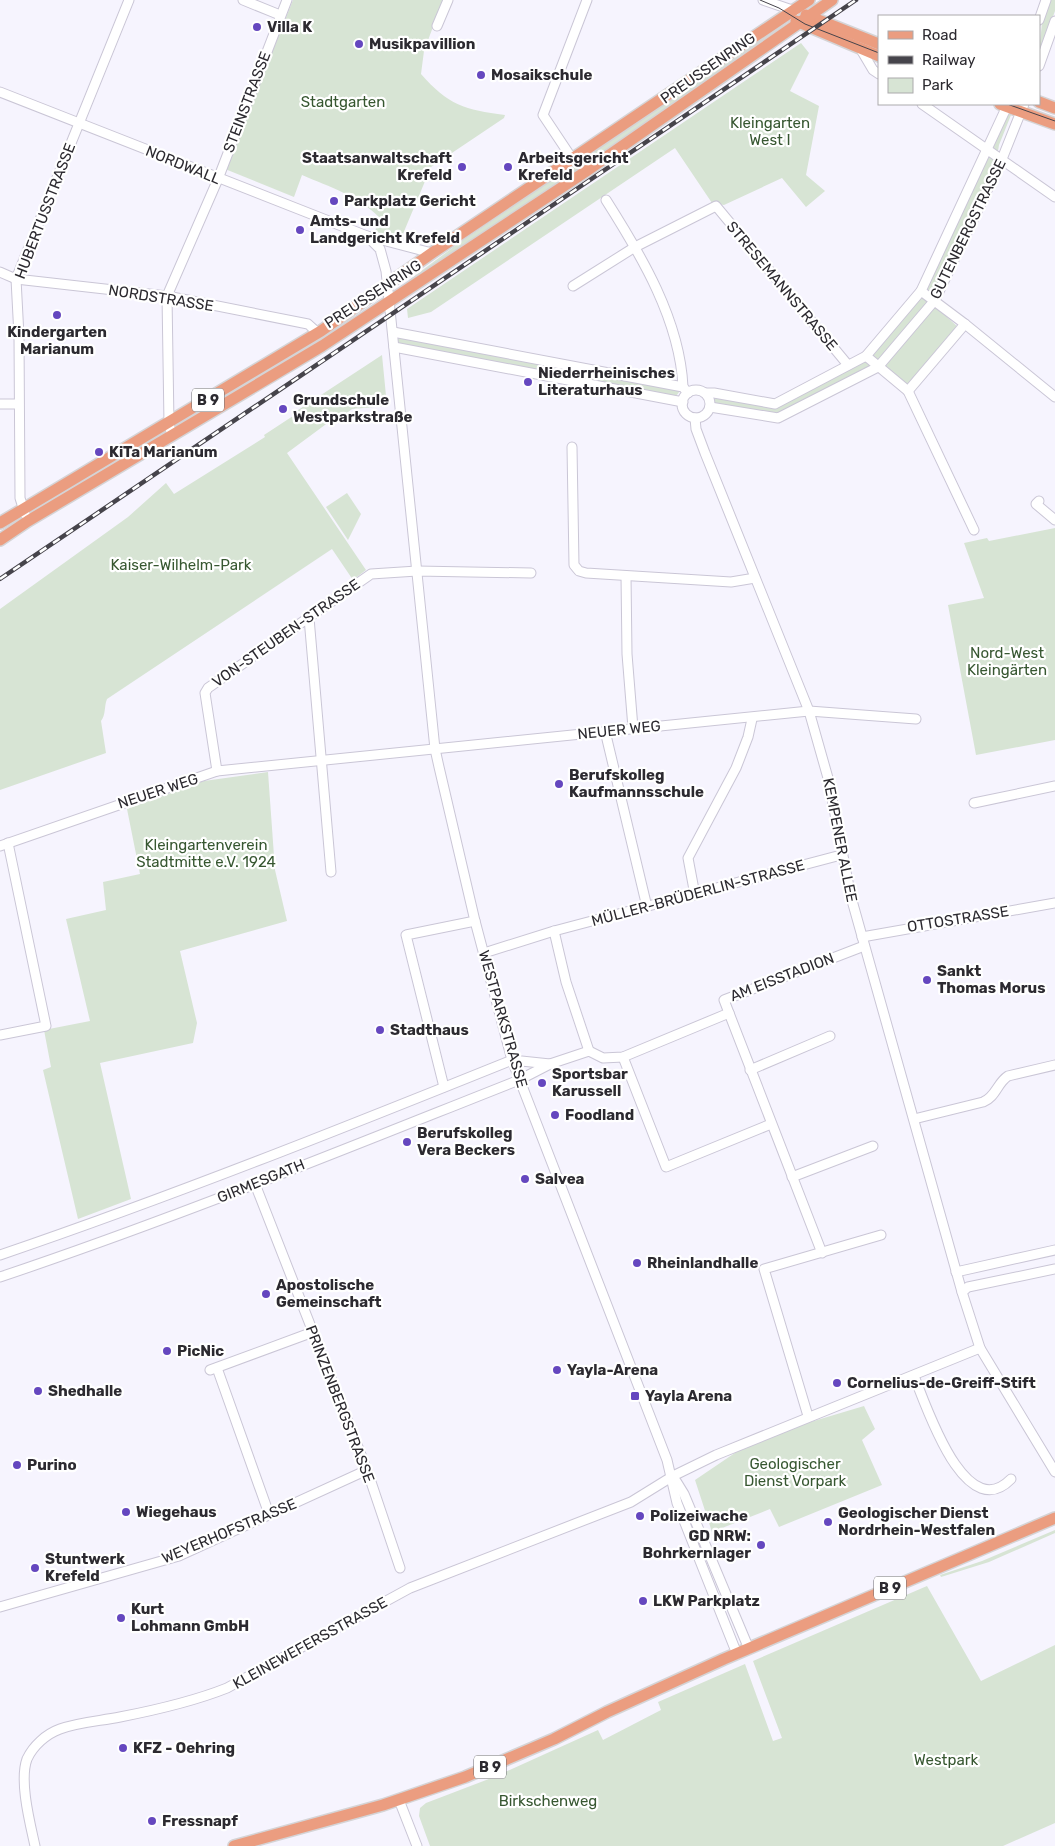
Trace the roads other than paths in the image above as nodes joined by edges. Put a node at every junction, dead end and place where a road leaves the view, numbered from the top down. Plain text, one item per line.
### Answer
1 (129, 0) edge
2 (243, 0) edge
3 (286, 0) edge
4 (448, 0) edge
5 (587, 0) edge
6 (763, 0) edge
7 (809, 0) edge
8 (832, 0) edge
9 (1046, 0) edge
10 (792, 13) junction
11 (280, 15) junction
12 (1040, 17) edge
13 (805, 20) junction
14 (1055, 21) edge
15 (437, 26) dead end
16 (878, 44) edge
17 (860, 48) junction
18 (878, 56) edge
19 (1040, 63) edge
20 (878, 73) edge
21 (0, 92) edge
22 (1040, 102) edge
23 (923, 105) edge
24 (1005, 105) edge
25 (1023, 107) edge
26 (1055, 108) edge
27 (78, 123) junction
28 (1055, 124) edge
29 (988, 149) junction
30 (1002, 159) junction
31 (573, 160) junction
32 (218, 179) junction
33 (1055, 197) edge
34 (606, 200) dead end
35 (366, 236) junction
36 (635, 247) junction
37 (432, 253) junction
38 (0, 272) edge
39 (16, 279) junction
40 (388, 284) junction
41 (573, 286) dead end
42 (921, 291) junction
43 (167, 296) junction
44 (935, 300) junction
45 (390, 301) junction
46 (965, 324) junction
47 (393, 332) junction
48 (318, 333) junction
49 (394, 346) junction
50 (866, 356) junction
51 (848, 365) junction
52 (878, 367) junction
53 (686, 390) junction
54 (908, 391) junction
55 (706, 393) junction
56 (1055, 397) edge
57 (682, 402) junction
58 (0, 404) edge
59 (18, 404) junction
60 (710, 407) junction
61 (695, 418) junction
62 (169, 424) junction
63 (172, 436) junction
64 (572, 447) dead end
65 (1040, 501) dead end
66 (23, 508) junction
67 (1055, 520) edge
68 (28, 521) junction
69 (0, 522) edge
70 (974, 530) dead end
71 (0, 540) edge
72 (418, 571) junction
73 (531, 573) dead end
74 (626, 576) junction
75 (755, 578) junction
76 (309, 618) junction
77 (810, 711) junction
78 (752, 718) junction
79 (916, 719) dead end
80 (633, 728) junction
81 (605, 731) junction
82 (435, 749) junction
83 (321, 760) junction
84 (218, 771) junction
85 (1055, 786) edge
86 (974, 803) dead end
87 (4, 844) edge
88 (841, 854) junction
89 (331, 872) dead end
90 (695, 895) junction
91 (1055, 904) edge
92 (647, 907) junction
93 (475, 921) junction
94 (554, 931) junction
95 (863, 941) junction
96 (484, 953) junction
97 (729, 1013) junction
98 (0, 1036) edge
99 (830, 1036) dead end
100 (589, 1051) junction
101 (623, 1057) junction
102 (512, 1060) junction
103 (550, 1064) junction
104 (1055, 1065) edge
105 (750, 1070) junction
106 (519, 1080) junction
107 (444, 1087) junction
108 (914, 1119) junction
109 (771, 1124) junction
110 (873, 1146) dead end
111 (792, 1177) junction
112 (255, 1184) junction
113 (881, 1235) dead end
114 (1055, 1250) edge
115 (822, 1253) junction
116 (0, 1255) edge
117 (1055, 1269) edge
118 (956, 1272) junction
119 (0, 1277) edge
120 (962, 1292) junction
121 (313, 1332) junction
122 (980, 1348) junction
123 (914, 1376) junction
124 (808, 1416) junction
125 (367, 1470) junction
126 (1055, 1472) edge
127 (673, 1476) junction
128 (1011, 1479) dead end
129 (269, 1514) junction
130 (1055, 1518) edge
131 (400, 1568) dead end
132 (0, 1607) edge
133 (749, 1649) junction
134 (737, 1654) junction
135 (399, 1800) junction
136 (35, 1846) edge
137 (234, 1846) edge
138 (417, 1846) edge

1 - 27 street, HUBERTUSSTRASSE
2 - 11 street
3 - 11 street, STEINSTRASSE
4 - 15 street
5 - 31 street
6 - 10 street
7 - 10 main road, B 9
8 - 13 main road, B 9
9 - 12 street
10 - 13 main road
10 - 31 main road, PREUSSENRING / B 9
11 - 32 street, STEINSTRASSE
13 - 16 main road
13 - 17 main road
13 - 45 main road, PREUSSENRING / B 9
14 - 19 street
17 - 18 main road
17 - 20 street
21 - 27 street, NORDWALL
22 - 26 main road
23 - 29 street
24 - 25 main road
24 - 29 street, GUTENBERGSTRASSE
25 - 28 main road
25 - 30 street, GUTENBERGSTRASSE
27 - 32 street, NORDWALL
27 - 39 street, HUBERTUSSTRASSE
29 - 30 street
29 - 42 street, GUTENBERGSTRASSE
30 - 33 street
30 - 44 street, GUTENBERGSTRASSE
31 - 37 main road, PREUSSENRING / B 9
32 - 35 street, NORDWALL
32 - 43 street, STEINSTRASSE
34 - 36 street
35 - 37 street, NORDWALL
35 - 40 street, NORDWALL
36 - 41 street
36 - 51 street, STRESEMANNSTRASSE
36 - 53 street
37 - 40 main road, PREUSSENRING / B 9
38 - 39 street, NORDSTRASSE
39 - 43 street, NORDSTRASSE
39 - 59 street, HUBERTUSSTRASSE
40 - 45 street, NORDWALL
40 - 48 main road, PREUSSENRING / B 9
42 - 44 street
42 - 50 street, GUTENBERGSTRASSE
43 - 48 street, NORDSTRASSE
43 - 62 street, STEINSTRASSE
44 - 46 street
44 - 52 street, GUTENBERGSTRASSE
45 - 47 street, WESTPARKSTRASSE
45 - 63 main road, PREUSSENRING / B 9
46 - 54 street
46 - 56 street
47 - 49 street, WESTPARKSTRASSE
47 - 53 street
48 - 62 main road, PREUSSENRING / B 9
49 - 57 street
49 - 72 street, WESTPARKSTRASSE
50 - 51 street, GUTENBERGSTRASSE
50 - 52 street
51 - 55 street, GUTENBERGSTRASSE
52 - 54 street
52 - 60 street, GUTENBERGSTRASSE
53 - 55 street
53 - 57 street
54 - 70 street
55 - 60 street
57 - 61 street
58 - 59 street
59 - 66 street, HUBERTUSSTRASSE
60 - 61 street
61 - 75 street, KEMPENER ALLEE
62 - 63 street, STEINSTRASSE
62 - 66 main road, PREUSSENRING / B 9
63 - 68 main road, PREUSSENRING / B 9
64 - 74 street
65 - 67 street
66 - 68 street, HUBERTUSSTRASSE
66 - 69 main road, PREUSSENRING / B 9
68 - 71 main road, PREUSSENRING / B 9
72 - 73 street
72 - 76 street, VON-STEUBEN-STRASSE
72 - 82 street, WESTPARKSTRASSE
74 - 75 street
74 - 80 street
75 - 77 street, KEMPENER ALLEE
76 - 83 street
76 - 84 street, VON-STEUBEN-STRASSE
77 - 78 street, NEUER WEG
77 - 79 street, NEUER WEG
77 - 88 street, KEMPENER ALLEE
78 - 80 street, NEUER WEG
78 - 90 street
80 - 81 street, NEUER WEG
81 - 82 street, NEUER WEG
81 - 92 street
82 - 83 street, NEUER WEG
82 - 93 street, WESTPARKSTRASSE
83 - 84 street, NEUER WEG
83 - 89 street
84 - 87 street, NEUER WEG
85 - 86 street
87 - 98 street
88 - 90 street, MÜLLER-BRÜDERLIN-STRASSE
88 - 95 street, KEMPENER ALLEE
90 - 92 street, MÜLLER-BRÜDERLIN-STRASSE
91 - 95 street, OTTOSTRASSE
92 - 94 street, MÜLLER-BRÜDERLIN-STRASSE
93 - 96 street, WESTPARKSTRASSE
93 - 107 street
94 - 96 street, MÜLLER-BRÜDERLIN-STRASSE
94 - 100 street
95 - 97 street, AM EISSTADION
95 - 108 street, KEMPENER ALLEE
96 - 102 street, WESTPARKSTRASSE
97 - 101 street, AM EISSTADION
97 - 105 street
99 - 105 street
100 - 101 street, AM EISSTADION
100 - 103 street
101 - 109 street
102 - 103 street
102 - 106 street, WESTPARKSTRASSE
102 - 107 street, GIRMESGATH
103 - 106 street
104 - 108 street
105 - 109 street
106 - 112 street, GIRMESGATH
106 - 127 street, WESTPARKSTRASSE
107 - 116 street, GIRMESGATH
108 - 118 street, KEMPENER ALLEE
109 - 111 street
110 - 111 street
111 - 115 street
112 - 119 street, GIRMESGATH
112 - 121 street, PRINZENBERGSTRASSE
113 - 115 street
114 - 118 street
115 - 124 street
117 - 120 street
118 - 120 street, KEMPENER ALLEE
120 - 122 street, KEMPENER ALLEE
121 - 125 street, PRINZENBERGSTRASSE
121 - 129 street
122 - 123 street, KLEINEWEFERSSTRASSE
122 - 126 street, KEMPENER ALLEE
123 - 124 street, KLEINEWEFERSSTRASSE
123 - 128 street
124 - 127 street, KLEINEWEFERSSTRASSE
125 - 129 street, WEYERHOFSTRASSE
125 - 131 street, PRINZENBERGSTRASSE
127 - 133 street, WESTPARKSTRASSE
127 - 134 street, WESTPARKSTRASSE
127 - 136 street, KLEINEWEFERSSTRASSE
129 - 132 street, WEYERHOFSTRASSE
130 - 133 main road, B 9
133 - 134 main road, B 9
134 - 135 main road, B 9
135 - 137 main road, B 9
135 - 138 street

